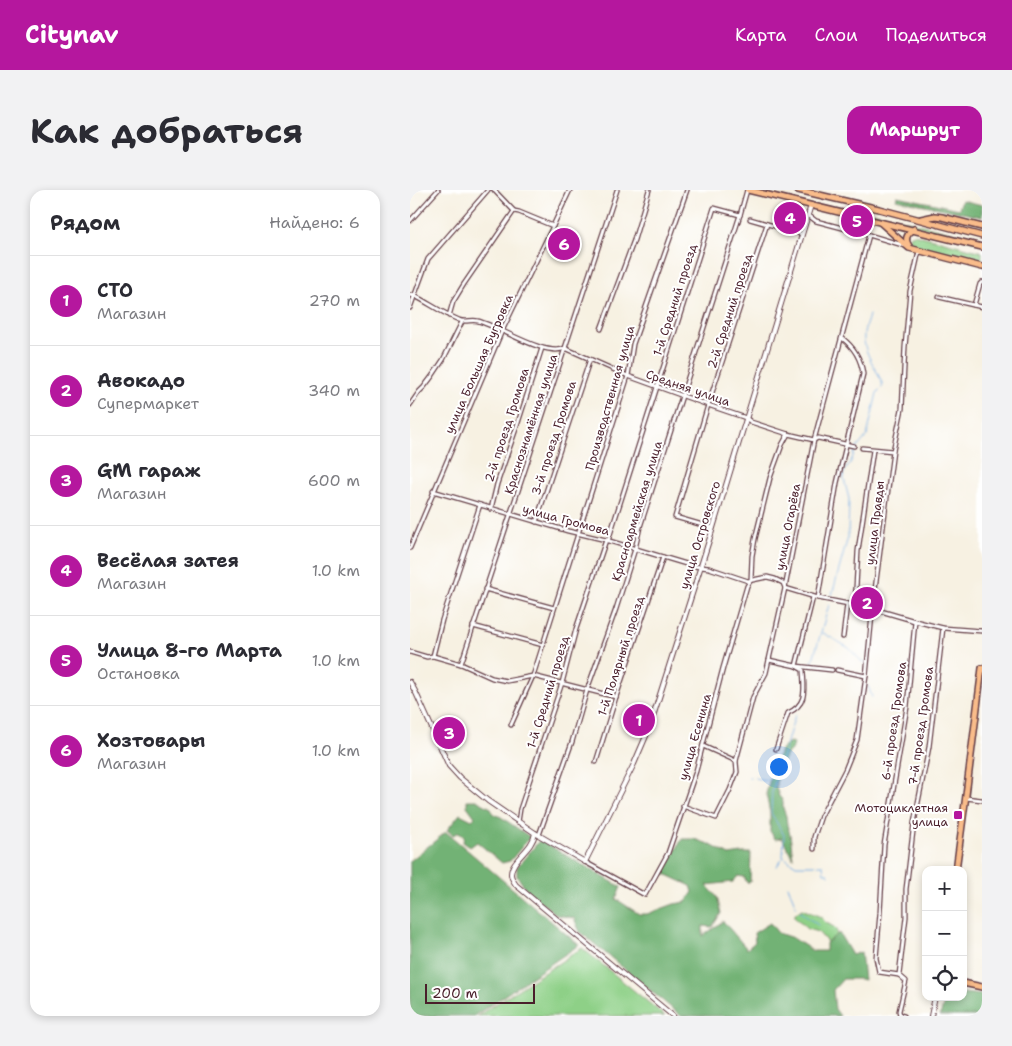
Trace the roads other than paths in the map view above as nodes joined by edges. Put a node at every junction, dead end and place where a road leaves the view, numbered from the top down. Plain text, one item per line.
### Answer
1 (438, 190) edge
2 (488, 190) edge
3 (494, 190) edge
4 (570, 190) edge
5 (617, 190) edge
6 (649, 190) edge
7 (686, 190) edge
8 (748, 190) edge
9 (798, 190) edge
10 (814, 194) junction
11 (811, 205) junction
12 (514, 212) junction
13 (808, 215) junction
14 (740, 216) junction
15 (750, 219) dead end
16 (918, 219) junction
17 (410, 221) edge
18 (879, 221) junction
19 (766, 224) junction
20 (553, 226) junction
21 (982, 227) edge
22 (914, 230) junction
23 (802, 234) junction
24 (869, 235) junction
25 (982, 236) edge
26 (909, 247) junction
27 (982, 247) edge
28 (920, 250) junction
29 (982, 267) edge
30 (982, 282) edge
31 (410, 295) edge
32 (415, 296) junction
33 (939, 297) dead end
34 (974, 305) junction
35 (982, 307) edge
36 (410, 308) edge
37 (449, 316) junction
38 (462, 322) junction
39 (601, 329) dead end
40 (502, 331) junction
41 (842, 338) junction
42 (542, 348) junction
43 (565, 348) junction
44 (590, 359) junction
45 (628, 376) junction
46 (656, 387) junction
47 (682, 396) junction
48 (410, 405) edge
49 (708, 406) junction
50 (746, 418) junction
51 (788, 434) junction
52 (814, 440) junction
53 (846, 444) junction
54 (854, 446) dead end
55 (862, 448) dead end
56 (873, 450) junction
57 (893, 451) junction
58 (433, 490) junction
59 (480, 506) junction
60 (491, 508) junction
61 (510, 514) junction
62 (536, 522) junction
63 (713, 528) junction
64 (579, 534) junction
65 (607, 541) junction
66 (410, 548) edge
67 (635, 549) junction
68 (663, 557) junction
69 (701, 568) junction
70 (751, 580) junction
71 (785, 588) junction
72 (485, 589) junction
73 (813, 597) junction
74 (818, 598) junction
75 (846, 604) junction
76 (855, 606) junction
77 (554, 608) junction
78 (874, 609) junction
79 (915, 621) junction
80 (474, 626) junction
81 (943, 628) junction
82 (982, 631) edge
83 (843, 637) dead end
84 (543, 645) junction
85 (410, 652) edge
86 (433, 656) junction
87 (769, 660) junction
88 (461, 664) junction
89 (796, 666) junction
90 (982, 668) edge
91 (832, 670) dead end
92 (837, 670) dead end
93 (533, 676) junction
94 (866, 676) junction
95 (410, 682) edge
96 (562, 683) junction
97 (981, 689) edge
98 (587, 690) junction
99 (616, 697) junction
100 (511, 725) dead end
101 (703, 746) junction
102 (776, 749) dead end
103 (736, 761) junction
104 (596, 762) dead end
105 (966, 798) junction
106 (982, 800) edge
107 (683, 806) junction
108 (518, 822) junction
109 (534, 833) junction
110 (539, 836) junction
111 (814, 849) dead end
112 (585, 862) junction
113 (957, 866) edge
114 (899, 975) junction
115 (967, 984) edge
116 (982, 987) edge
117 (934, 1001) edge
118 (672, 1016) edge
119 (904, 1016) edge
120 (931, 1016) edge

1 - 17 street
2 - 32 street
3 - 12 street
4 - 20 street, улица Большая Бугровка
5 - 43 street, Краснознамённая улица
6 - 39 street
7 - 45 street, Производственная улица
8 - 11 main road
8 - 14 street, Красноармейская улица
9 - 10 main road
10 - 11 main road
10 - 16 main road
11 - 13 street, улица Островского
11 - 18 main road
12 - 20 street
12 - 37 street
13 - 23 street, улица Островского
13 - 24 street
14 - 46 street, 1-й Средний проезд
14 - 47 street, Красноармейская улица
15 - 19 street
16 - 21 main road
16 - 25 main road
18 - 22 main road
18 - 26 main road
19 - 23 street
19 - 49 street, 2-й Средний проезд
20 - 40 street, улица Большая Бугровка
22 - 26 main road
22 - 27 main road
23 - 50 street, улица Островского
24 - 26 street
24 - 41 street, улица Огарёва
26 - 28 main road
28 - 29 main road
28 - 57 street, улица Правды
30 - 34 street
31 - 32 street, Средняя улица
32 - 36 street
32 - 37 street, Средняя улица
33 - 34 street
34 - 35 street
37 - 38 street, Средняя улица
38 - 40 street, Средняя улица
38 - 48 street
40 - 42 street, Средняя улица
40 - 58 street, улица Большая Бугровка
41 - 52 street, улица Огарёва
41 - 53 street
42 - 43 street, Средняя улица
42 - 60 street, 2-й проезд Громова
43 - 44 street, Средняя улица
43 - 61 street, Краснознамённая улица
44 - 45 street, Средняя улица
44 - 62 street, 3-й проезд Громова
45 - 46 street, Средняя улица
45 - 64 street, Производственная улица
46 - 47 street, Средняя улица
46 - 65 street, 1-й Средний проезд
47 - 49 street, Средняя улица
47 - 67 street, Красноармейская улица
49 - 50 street, Средняя улица
49 - 63 street, 2-й Средний проезд
50 - 51 street, Средняя улица
50 - 63 street, улица Островского
51 - 52 street, Средняя улица
51 - 70 street, улица Есенина
52 - 53 street, Средняя улица
52 - 71 street, улица Огарёва
53 - 54 street, Средняя улица
53 - 74 street
55 - 56 street
56 - 57 street
56 - 76 street
57 - 78 street, улица Правды
58 - 59 street, улица Громова
58 - 66 street, улица Большая Бугровка
59 - 60 street, улица Громова
59 - 86 street
60 - 61 street, улица Громова
61 - 62 street, улица Громова
61 - 72 street, Краснознамённая улица
62 - 64 street, улица Громова
63 - 69 street, улица Островского
64 - 65 street, улица Громова
64 - 77 street, Производственная улица
65 - 67 street, улица Громова
65 - 96 street, 1-й Средний проезд
67 - 68 street, улица Громова
67 - 98 street, Красноармейская улица
68 - 69 street, улица Громова
68 - 99 street, 1-й Полярный проезд
69 - 70 street, улица Громова
69 - 112 street, улица Островского
70 - 71 street, улица Громова
70 - 101 street, улица Есенина
71 - 73 street, улица Громова
71 - 87 street, улица Огарёва
72 - 77 street
72 - 80 street, Краснознамённая улица
73 - 74 street, улица Громова
73 - 89 street
74 - 75 street, улица Громова
75 - 76 street, улица Громова
75 - 83 street
76 - 78 street, улица Громова
77 - 84 street, Производственная улица
78 - 79 street, улица Громова
78 - 94 street, улица Правды
79 - 81 street, улица Громова
79 - 114 street, 6-й проезд Громова
80 - 84 street
80 - 88 street, Краснознамённая улица
81 - 82 street, улица Громова
81 - 114 street, 7-й проезд Громова
84 - 93 street, Производственная улица
85 - 86 street
86 - 88 street
87 - 89 street
87 - 103 street, улица Огарёва
88 - 93 street
89 - 91 street
89 - 102 street
90 - 97 main road
92 - 94 street
93 - 96 street
93 - 100 street, Производственная улица
94 - 111 street, улица Правды
95 - 108 street
96 - 98 street
96 - 108 street, 1-й Средний проезд
97 - 105 main road
98 - 99 street
98 - 110 street, Красноармейская улица
99 - 104 street, 1-й Полярный проезд
101 - 103 street
101 - 107 street, улица Есенина
103 - 107 street, улица Огарёва
105 - 106 street
105 - 113 main road
107 - 112 street, улица Есенина
108 - 109 street
109 - 110 street
109 - 118 street
110 - 112 street
114 - 119 street, 7-й проезд Громова
115 - 116 main road
117 - 120 street

